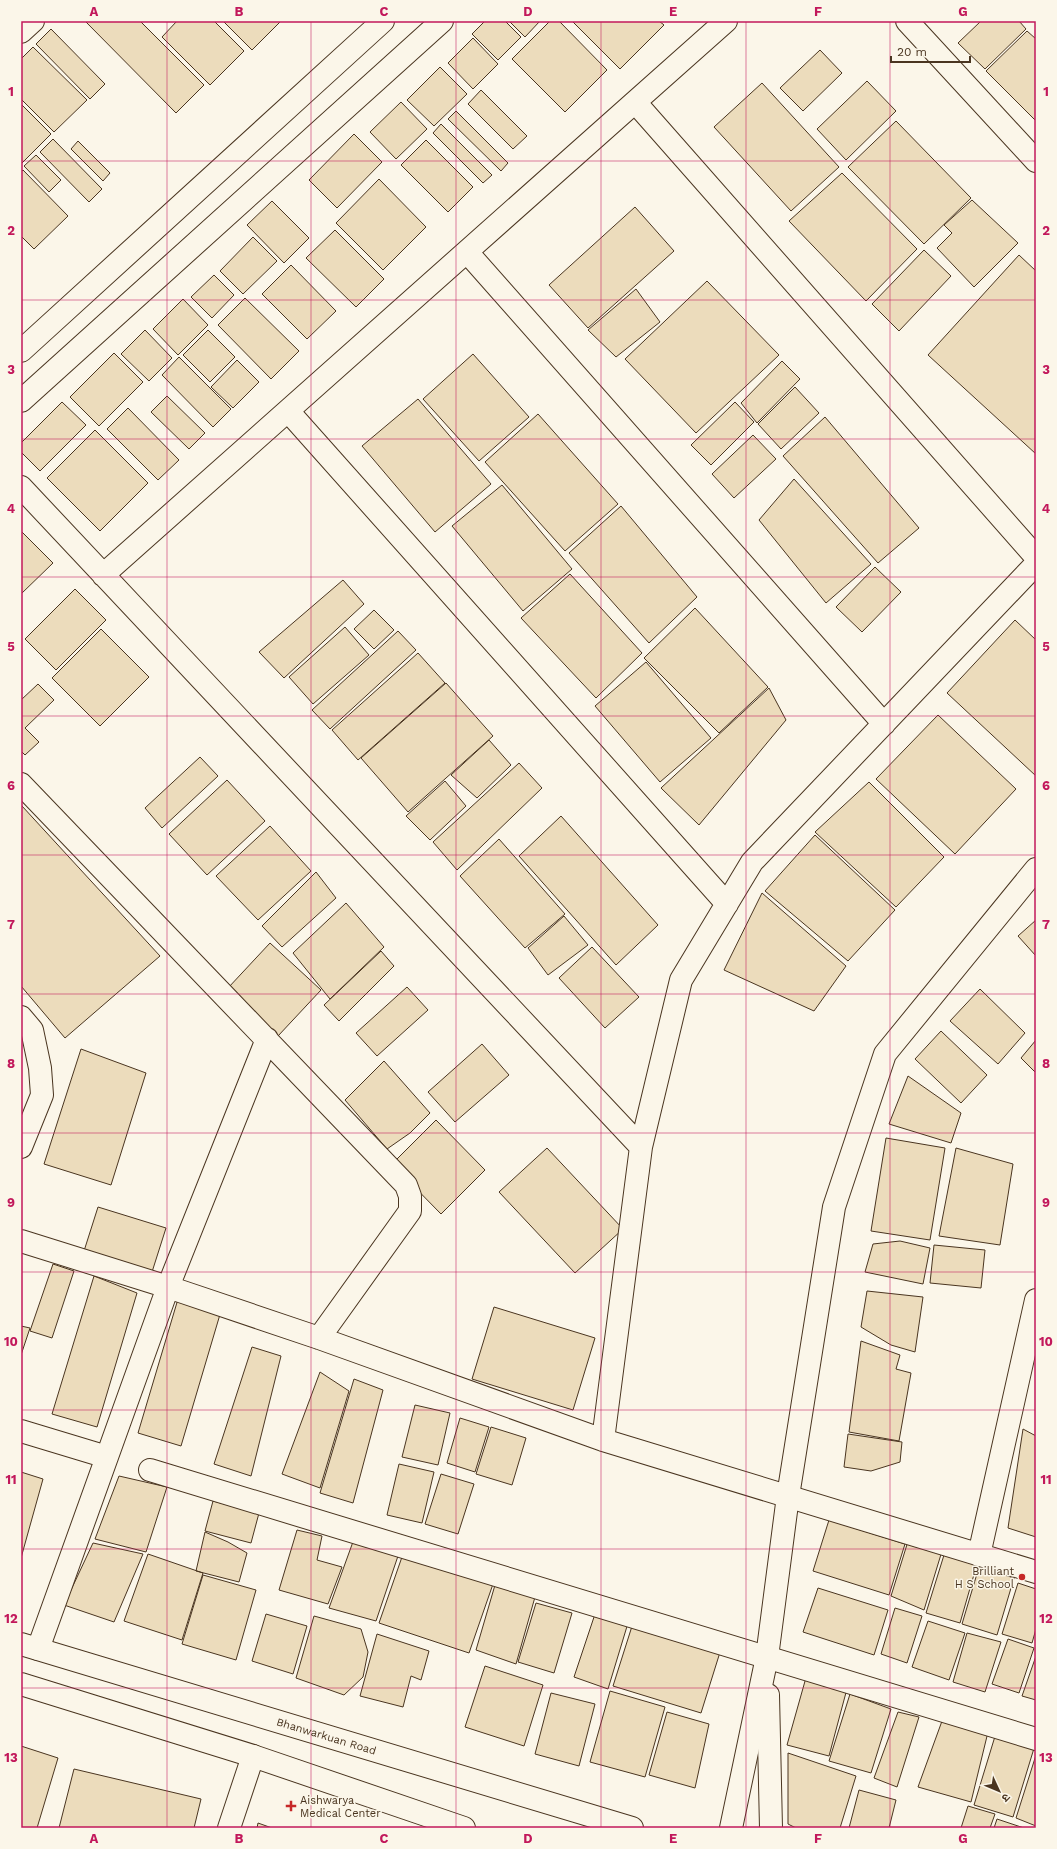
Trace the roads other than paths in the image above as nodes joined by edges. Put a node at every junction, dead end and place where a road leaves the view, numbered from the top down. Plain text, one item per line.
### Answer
1 (33, 21) edge
2 (383, 21) edge
3 (442, 21) edge
4 (726, 21) edge
5 (907, 21) edge
6 (21, 32) edge
7 (635, 102) junction
8 (1036, 161) edge
9 (467, 252) junction
10 (21, 351) edge
11 (21, 401) edge
12 (288, 410) junction
13 (21, 487) edge
14 (1036, 557) edge
15 (1036, 564) edge
16 (103, 575) junction
17 (884, 724) junction
18 (21, 784) edge
19 (1036, 869) edge
20 (728, 904) junction
21 (21, 1017) edge
22 (266, 1039) junction
23 (21, 1147) edge
24 (640, 1147) junction
25 (21, 1240) edge
26 (168, 1287) junction
27 (1036, 1300) edge
28 (319, 1338) junction
29 (21, 1431) edge
30 (603, 1440) junction
31 (107, 1457) junction
32 (150, 1470) dead end
33 (788, 1496) junction
34 (979, 1555) junction
35 (1036, 1572) edge
36 (29, 1647) edge
37 (767, 1658) junction
38 (21, 1684) edge
39 (1036, 1739) edge
40 (253, 1756) junction
41 (229, 1828) edge
42 (464, 1828) edge
43 (632, 1828) edge
44 (731, 1828) edge
45 (771, 1828) edge

1 - 6 street
2 - 10 street
3 - 11 street
4 - 7 street
5 - 8 street
7 - 9 street
7 - 14 street
9 - 12 street
9 - 17 street
12 - 16 street
12 - 20 street
13 - 16 street
15 - 17 street
16 - 24 street
17 - 20 street
18 - 22 street
19 - 33 street
20 - 24 street
21 - 23 street
22 - 26 street
22 - 28 street
24 - 30 street
25 - 26 street
26 - 28 street
26 - 31 street
27 - 34 street
28 - 30 street
29 - 31 street
30 - 33 street
31 - 36 street
32 - 37 street
33 - 34 street
33 - 37 street
34 - 35 street
36 - 43 street, Bhanwarkuan Road
37 - 39 street
37 - 44 street
37 - 45 street
38 - 40 street
40 - 41 street
40 - 42 street

